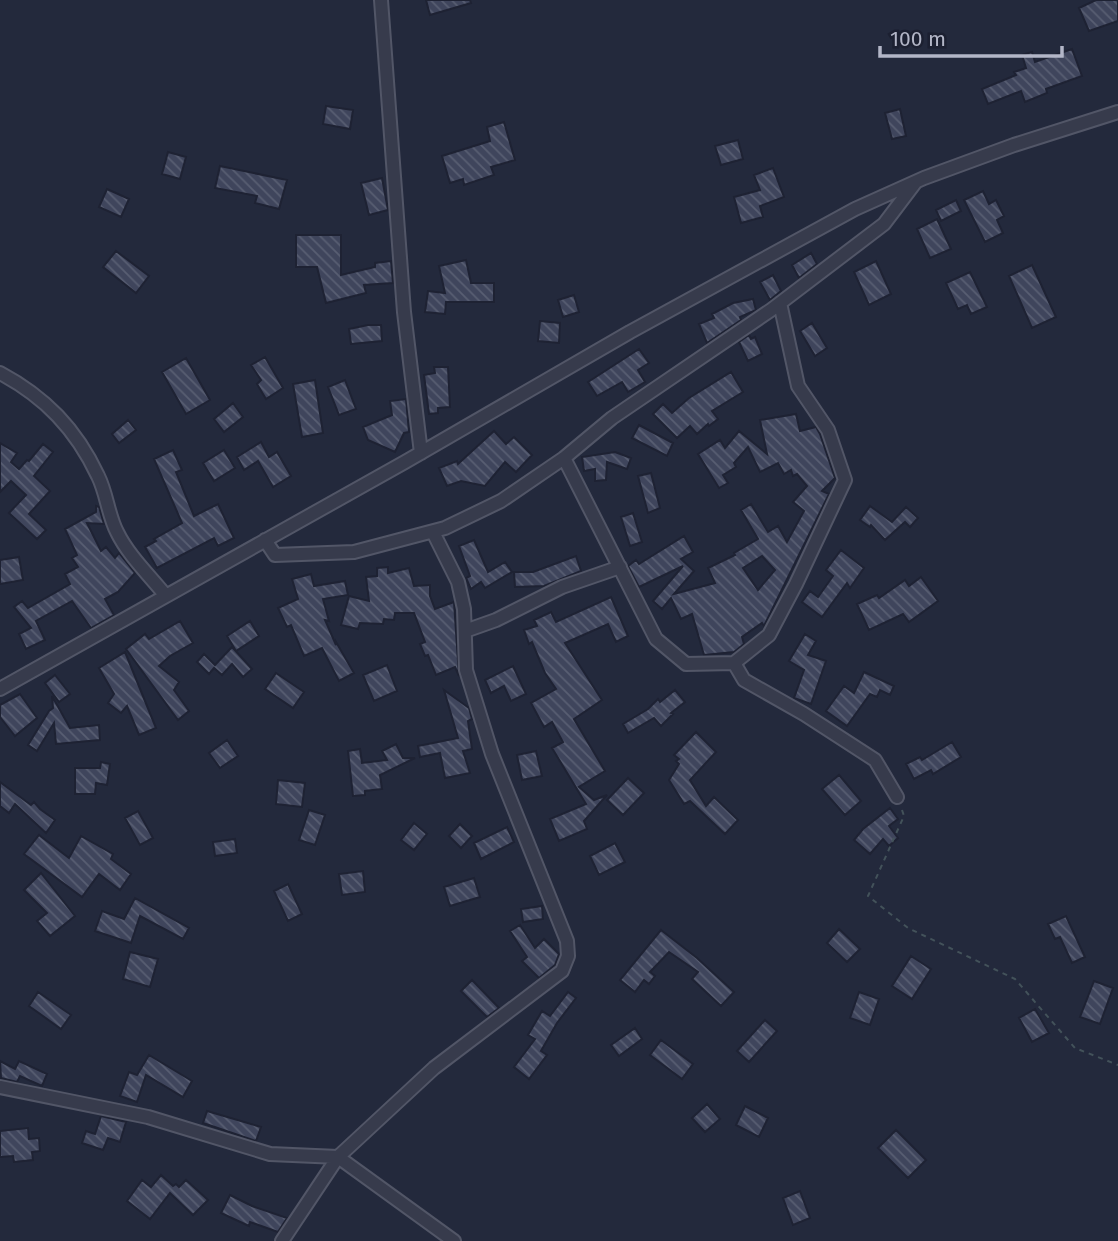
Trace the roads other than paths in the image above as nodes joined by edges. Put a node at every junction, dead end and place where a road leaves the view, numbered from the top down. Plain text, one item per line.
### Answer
1 (382, 0) edge
2 (1118, 112) edge
3 (915, 182) junction
4 (780, 303) junction
5 (0, 373) edge
6 (421, 453) junction
7 (564, 458) junction
8 (433, 532) junction
9 (265, 540) junction
10 (620, 567) junction
11 (166, 596) junction
12 (465, 631) junction
13 (734, 663) junction
14 (0, 689) edge
15 (897, 797) road end
16 (0, 1087) edge
17 (338, 1157) junction
18 (282, 1241) edge
19 (454, 1241) edge

1 - 6 street
2 - 3 street
3 - 4 street
3 - 6 street
4 - 7 street
4 - 13 street
5 - 11 street
6 - 9 street
7 - 8 street
7 - 10 street
8 - 9 street
8 - 12 street
9 - 11 street
10 - 12 street
10 - 13 street
11 - 14 street
12 - 17 street
13 - 15 street
16 - 17 street
17 - 18 street
17 - 19 street

